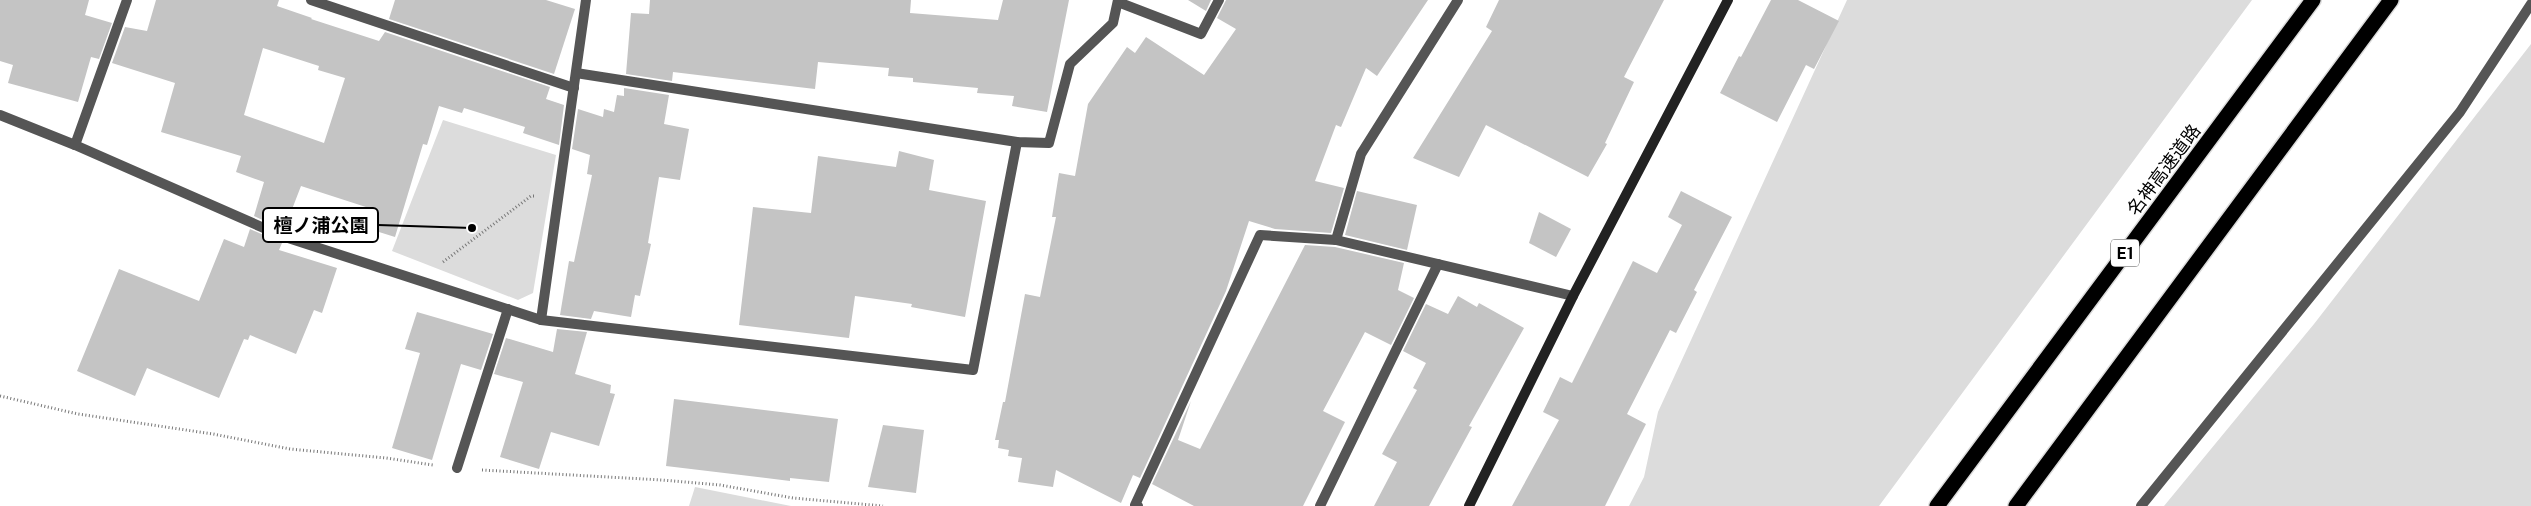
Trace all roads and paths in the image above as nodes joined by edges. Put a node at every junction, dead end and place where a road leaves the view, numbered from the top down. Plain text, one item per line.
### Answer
1 (127, 0) edge
2 (311, 0) edge
3 (586, 0) edge
4 (1219, 0) edge
5 (1458, 0) edge
6 (1728, 0) edge
7 (2313, 0) edge
8 (2391, 0) edge
9 (1118, 1) edge
10 (2531, 4) edge
11 (576, 73) junction
12 (574, 88) junction
13 (0, 115) edge
14 (1018, 142) junction
15 (75, 145) junction
16 (558, 201) junction
17 (1336, 240) junction
18 (442, 263) dead end
19 (1438, 264) junction
20 (1573, 296) junction
21 (508, 309) junction
22 (541, 320) junction
23 (457, 468) dead end
24 (1138, 506) edge
25 (1320, 506) edge
26 (1470, 506) edge
27 (1937, 506) edge
28 (2016, 506) edge
29 (2142, 506) edge

1 - 15 street
2 - 12 street
3 - 11 street
4 - 9 street
5 - 17 street
6 - 20 street
7 - 27 highway, 名神高速道路 / E1
8 - 28 highway
9 - 14 street
10 - 29 street
11 - 12 street
11 - 14 street
12 - 16 street
13 - 15 street
14 - 22 street
15 - 21 street
16 - 18 path
16 - 22 street
17 - 19 street
17 - 24 street
19 - 20 street
19 - 25 street
20 - 26 street
21 - 22 street
21 - 23 street

